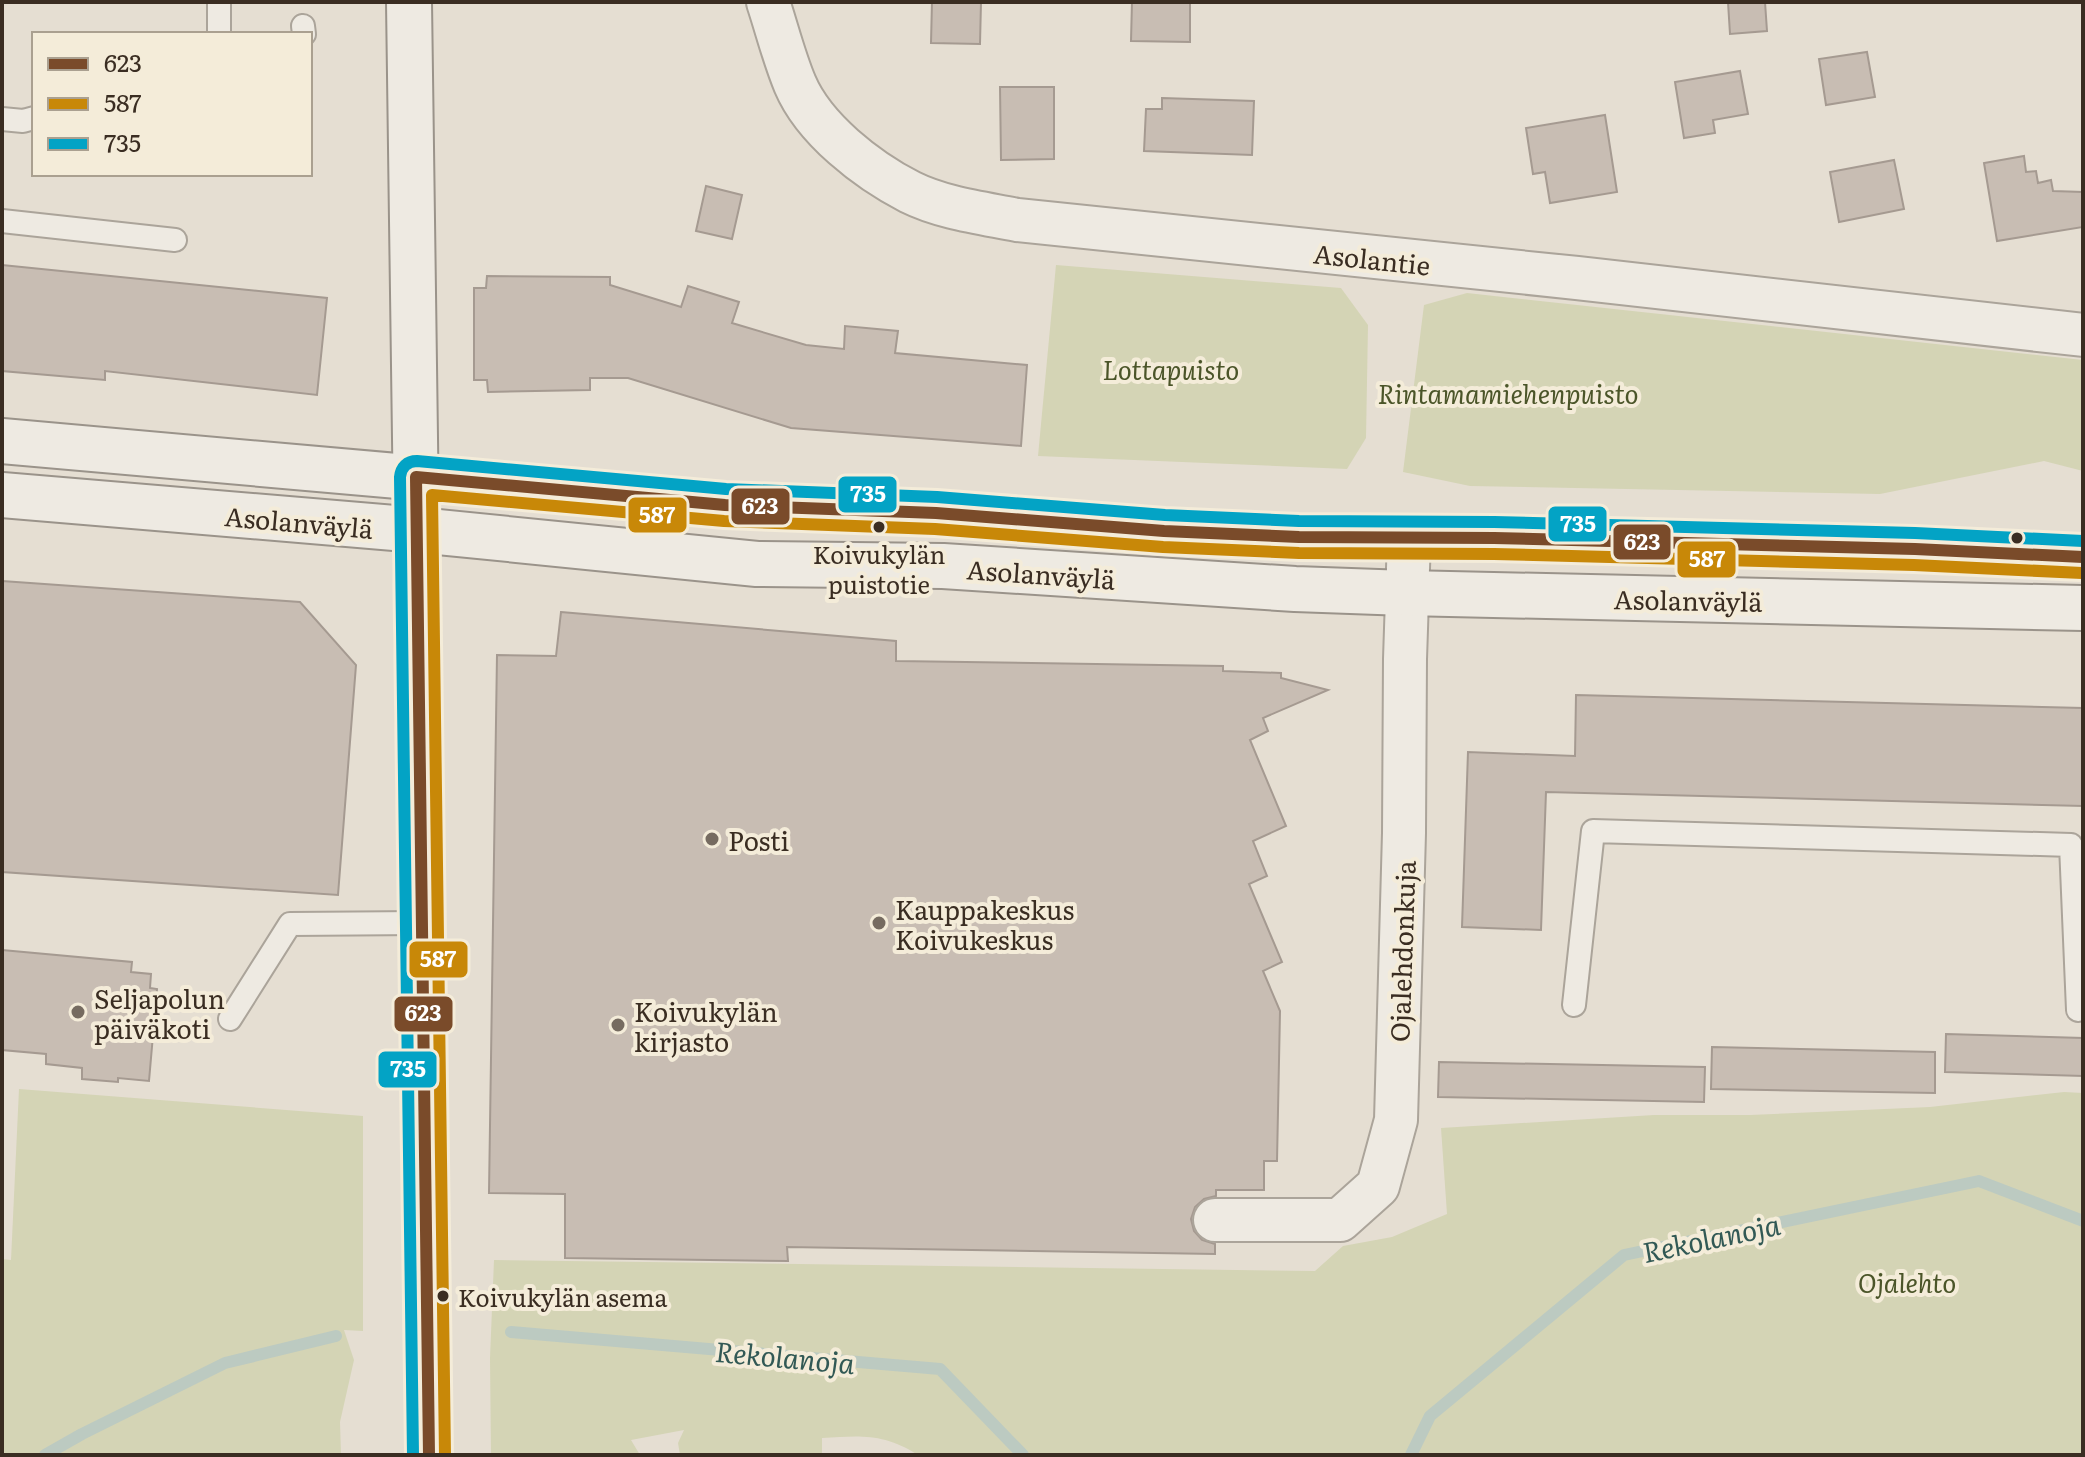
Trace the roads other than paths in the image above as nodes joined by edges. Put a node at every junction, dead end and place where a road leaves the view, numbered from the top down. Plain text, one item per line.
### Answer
1 (219, 2) edge
2 (409, 2) edge
3 (768, 2) edge
4 (219, 32) edge
5 (2, 119) edge
6 (32, 119) edge
7 (2, 221) edge
8 (175, 240) dead end
9 (2083, 335) edge
10 (2, 441) edge
11 (416, 477) junction
12 (2, 495) edge
13 (418, 530) junction
14 (1409, 538) junction
15 (2083, 557) edge
16 (1406, 593) junction
17 (2083, 608) edge
18 (420, 923) junction
19 (1574, 1005) dead end
20 (2078, 1010) dead end
21 (230, 1019) dead end
22 (1215, 1220) dead end
23 (429, 1455) edge

1 - 4 lane
2 - 11 main road
3 - 9 street, Asolantie
5 - 6 lane
7 - 8 lane
10 - 11 main road, Asolanväylä
11 - 13 main road
11 - 14 main road, Asolanväylä
12 - 13 main road, Asolanväylä
13 - 16 main road, Asolanväylä
13 - 18 main road
14 - 15 main road, Asolanväylä
14 - 16 street, Ojalehdonkuja
16 - 17 main road, Asolanväylä
16 - 22 street, Ojalehdonkuja
18 - 21 lane
18 - 23 main road
19 - 20 lane

